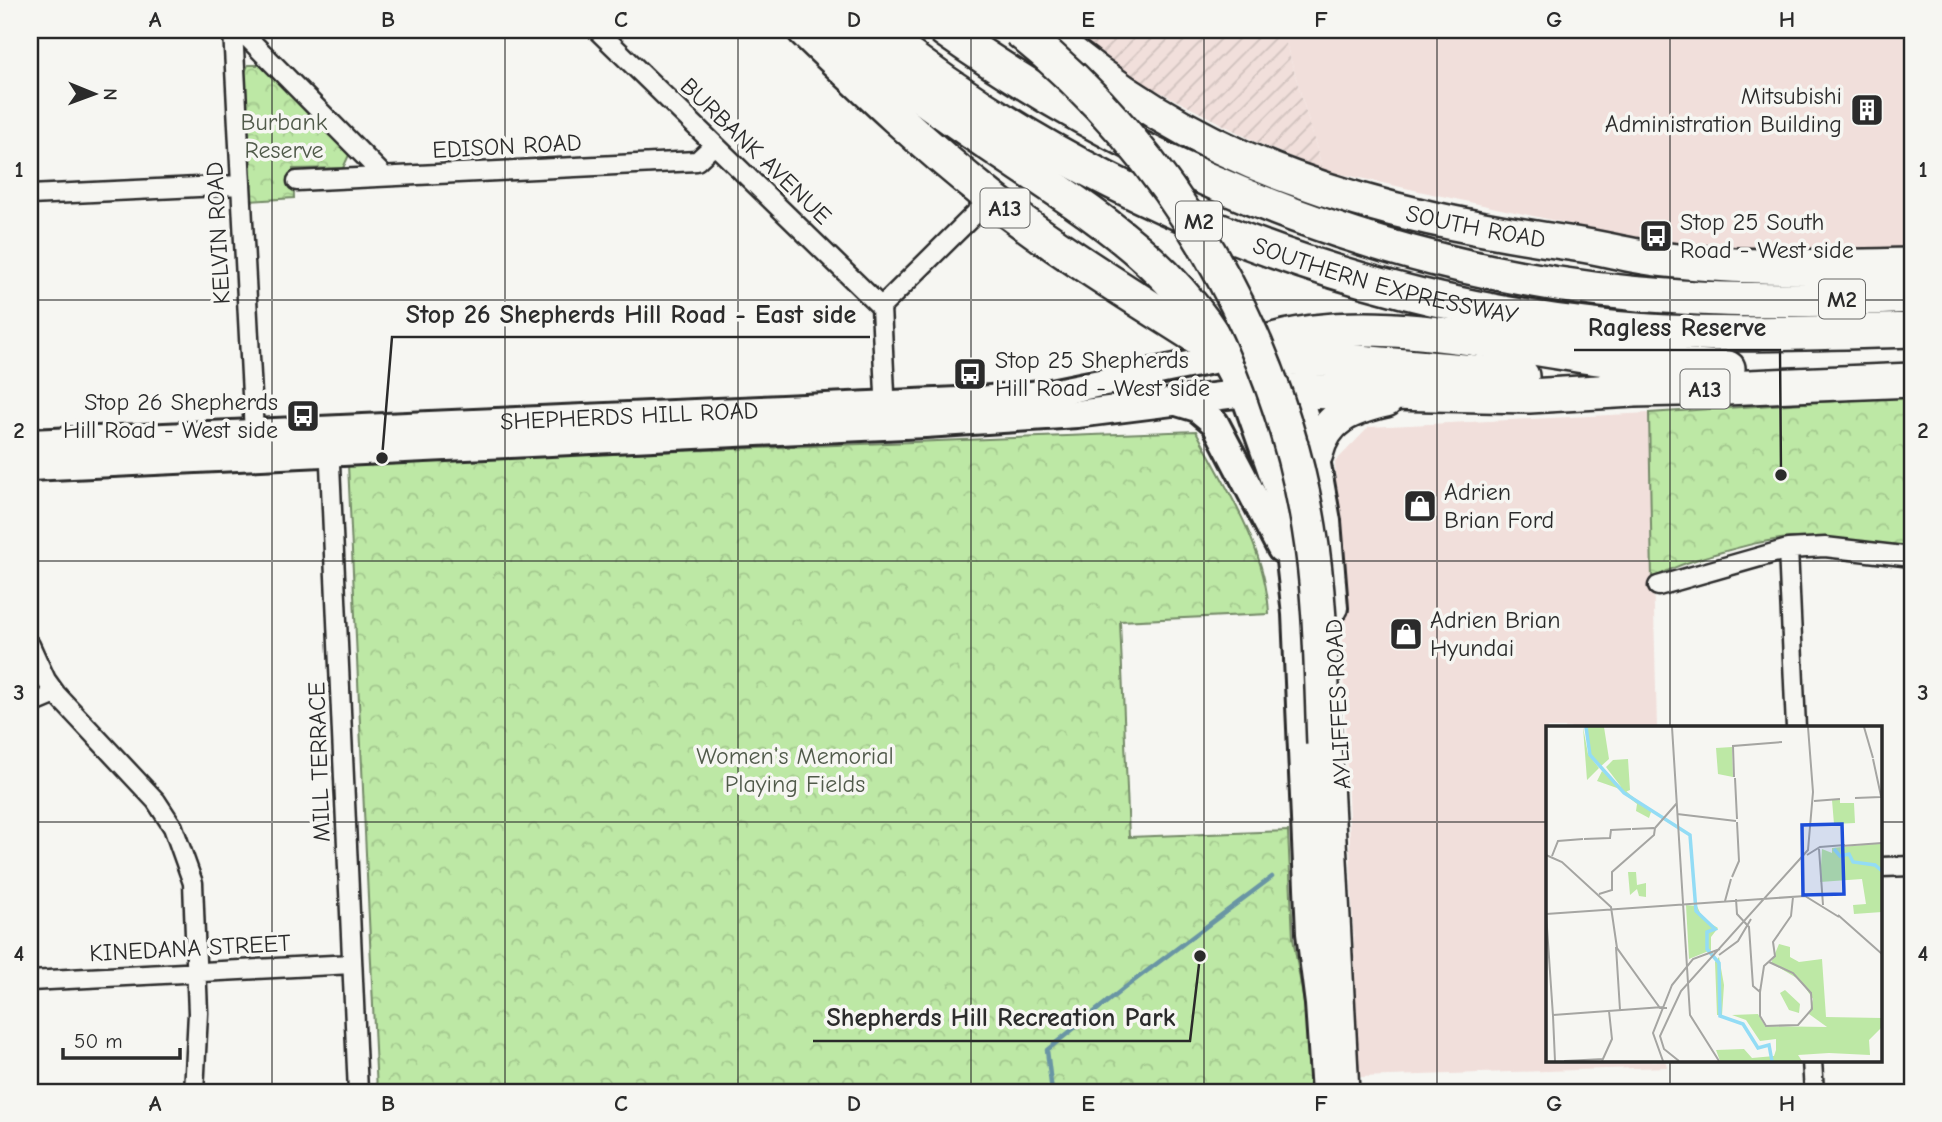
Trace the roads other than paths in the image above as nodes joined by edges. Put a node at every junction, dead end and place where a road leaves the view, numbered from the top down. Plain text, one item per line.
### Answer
1 (233, 30) edge
2 (240, 30) edge
3 (597, 30) edge
4 (804, 30) edge
5 (838, 30) edge
6 (874, 30) edge
7 (945, 30) edge
8 (1018, 30) edge
9 (1044, 30) edge
10 (714, 145) junction
11 (1160, 157) junction
12 (384, 176) junction
13 (297, 181) dead end
14 (240, 185) junction
15 (30, 195) edge
16 (991, 198) junction
17 (1657, 259) junction
18 (1912, 265) edge
19 (1912, 296) edge
20 (881, 307) junction
21 (1912, 330) edge
22 (1230, 357) junction
23 (1912, 364) edge
24 (1912, 380) edge
25 (1633, 390) junction
26 (1291, 391) junction
27 (1415, 393) junction
28 (1230, 395) junction
29 (1177, 402) junction
30 (886, 415) junction
31 (254, 433) junction
32 (329, 440) junction
33 (30, 443) edge
34 (1316, 454) junction
35 (30, 467) edge
36 (1788, 549) junction
37 (1912, 557) edge
38 (1292, 573) junction
39 (1658, 586) dead end
40 (30, 645) edge
41 (56, 694) junction
42 (30, 705) edge
43 (1797, 726) edge
44 (1912, 866) edge
45 (1882, 867) edge
46 (352, 964) junction
47 (197, 973) junction
48 (30, 981) edge
49 (1812, 1062) edge
50 (194, 1092) edge
51 (358, 1092) edge
52 (1325, 1092) edge
53 (1342, 1092) edge
54 (1352, 1092) edge
55 (1814, 1092) edge

1 - 14 street, KELVIN ROAD
2 - 12 street
3 - 10 street, BURBANK AVENUE
4 - 16 highway, A13
5 - 22 highway
6 - 21 highway, SOUTHERN EXPRESSWAY / M2
7 - 11 highway, SOUTHERN EXPRESSWAY / M2
8 - 53 highway, bridge
9 - 17 highway, SOUTH ROAD
10 - 12 street, EDISON ROAD
10 - 20 street, BURBANK AVENUE
11 - 17 highway
11 - 19 highway, SOUTHERN EXPRESSWAY / M2
12 - 13 street, EDISON ROAD
14 - 15 street
14 - 31 street, KELVIN ROAD
16 - 20 street
16 - 22 highway, A13
17 - 18 highway, SOUTH ROAD
20 - 30 street
22 - 23 highway
22 - 25 highway, A13
22 - 26 main road, AYLIFFES ROAD
22 - 28 highway, AYLIFFES ROAD
22 - 30 main road, SHEPHERDS HILL ROAD
24 - 25 highway, A13
25 - 27 highway
26 - 27 highway
26 - 28 highway
26 - 34 main road, AYLIFFES ROAD
27 - 34 highway
28 - 29 main road, SHEPHERDS HILL ROAD
28 - 38 main road, AYLIFFES ROAD
29 - 30 main road, SHEPHERDS HILL ROAD
29 - 38 main road
30 - 32 main road, SHEPHERDS HILL ROAD
31 - 32 main road, SHEPHERDS HILL ROAD
31 - 33 main road, SHEPHERDS HILL ROAD
32 - 35 main road, SHEPHERDS HILL ROAD
32 - 46 street, MILL TERRACE
34 - 54 main road, AYLIFFES ROAD
36 - 37 street
36 - 39 street
36 - 43 street
38 - 52 main road, AYLIFFES ROAD
40 - 41 street
41 - 42 street
41 - 47 street
44 - 45 street
46 - 47 street, KINEDANA STREET
46 - 51 street, MILL TERRACE
47 - 48 street, KINEDANA STREET
47 - 50 street
49 - 55 street

